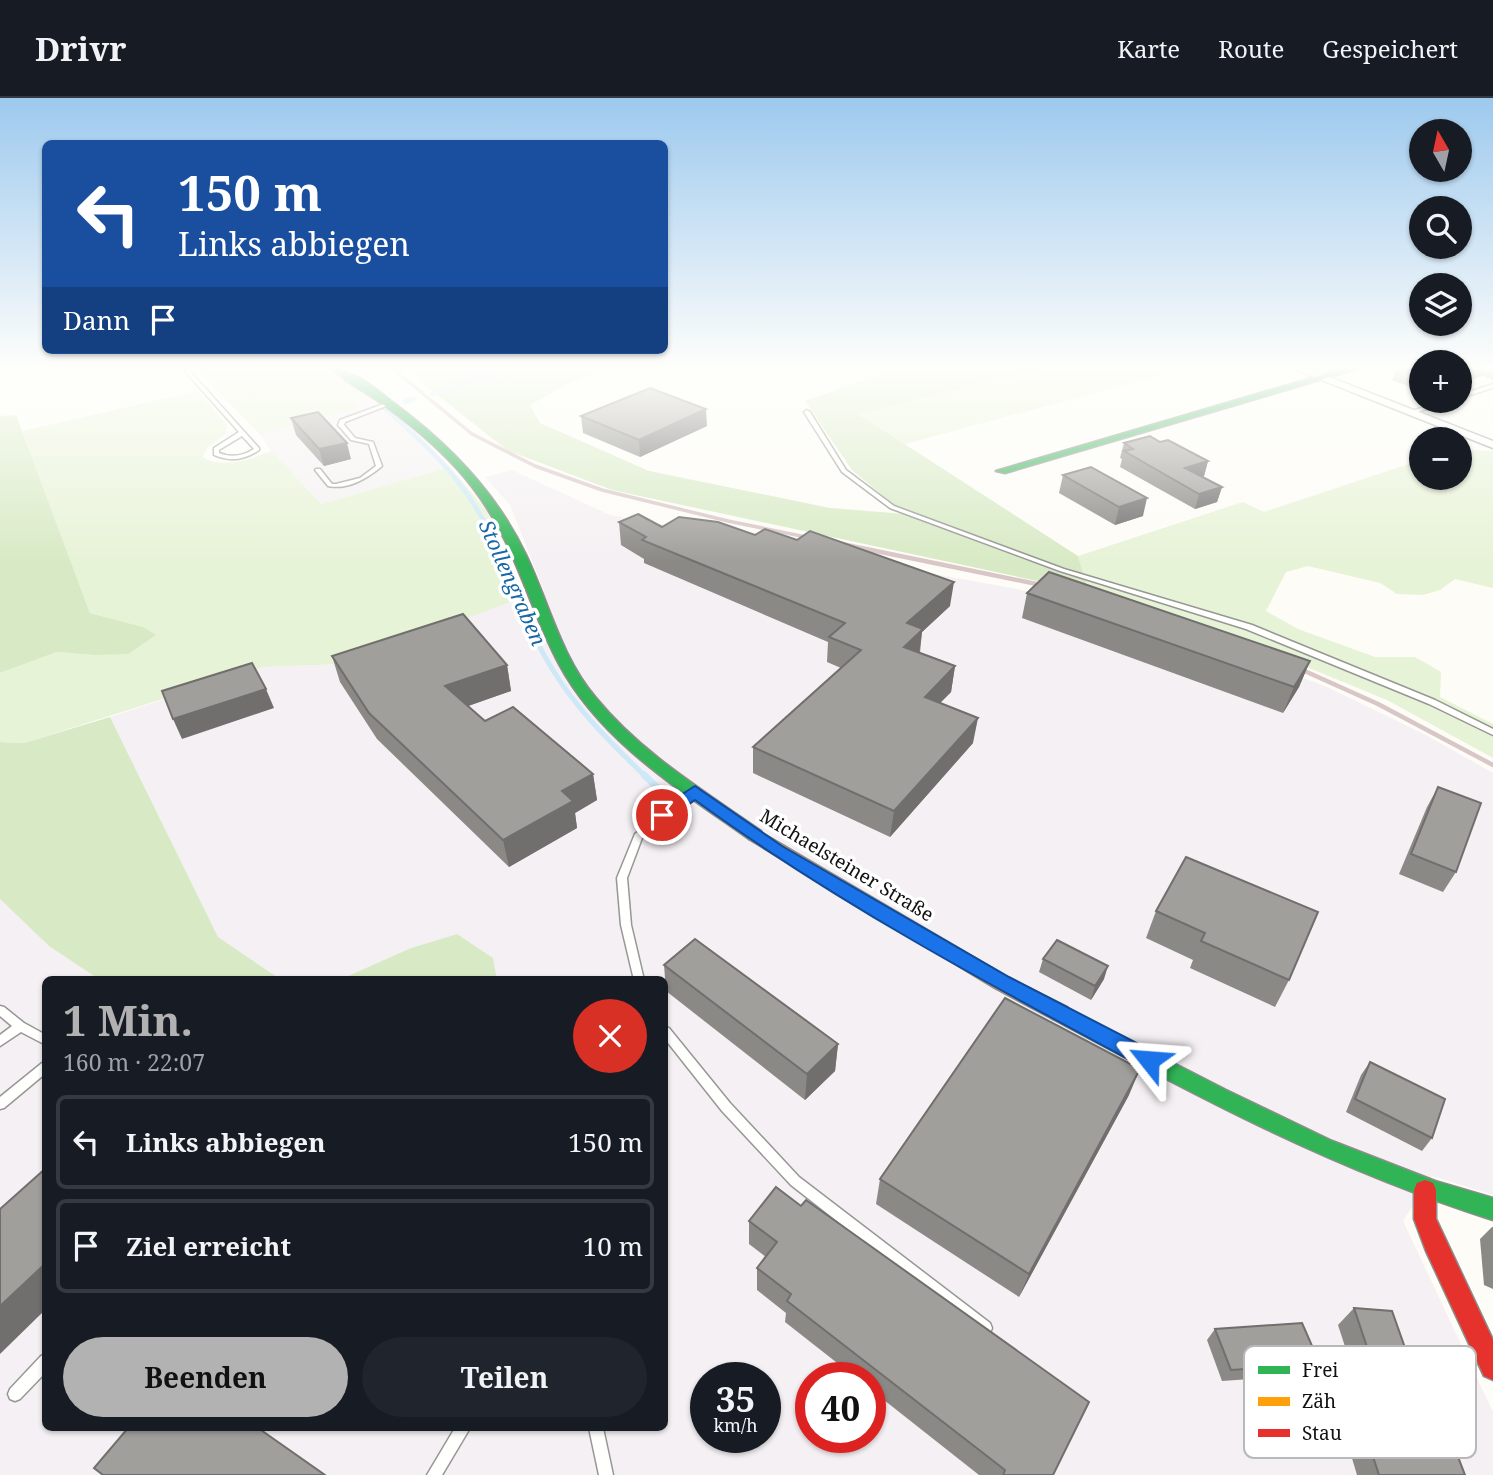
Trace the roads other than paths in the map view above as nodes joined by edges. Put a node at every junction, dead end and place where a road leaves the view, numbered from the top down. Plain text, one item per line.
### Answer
1 (242, 433) joint
2 (348, 433) edge
3 (428, 433) edge
4 (820, 433) edge
5 (1131, 433) edge
6 (1464, 433) edge
7 (1493, 445) edge
8 (318, 470) dead end
9 (1001, 471) dead end
10 (1493, 732) edge
11 (695, 792) junction
12 (638, 976) edge
13 (0, 1010) edge
14 (20, 1026) junction
15 (668, 1035) edge
16 (42, 1039) edge
17 (0, 1041) edge
18 (42, 1069) edge
19 (0, 1104) edge
20 (1425, 1190) junction
21 (1493, 1209) edge
22 (997, 1337) edge
23 (42, 1365) edge
24 (1493, 1367) edge
25 (15, 1394) dead end
26 (461, 1431) edge
27 (597, 1431) edge
28 (433, 1475) edge
29 (606, 1475) edge

1 - 1 lane
2 - 8 lane
3 - 11 street, Michaelsteiner Straße
4 - 10 lane
5 - 9 street
6 - 7 street
11 - 12 lane
11 - 20 street, Michaelsteiner Straße
13 - 14 lane
14 - 16 lane
14 - 17 lane
15 - 22 lane
18 - 19 lane
20 - 21 street, Michaelsteiner Straße
20 - 24 street
23 - 25 lane
26 - 28 lane
27 - 29 lane

